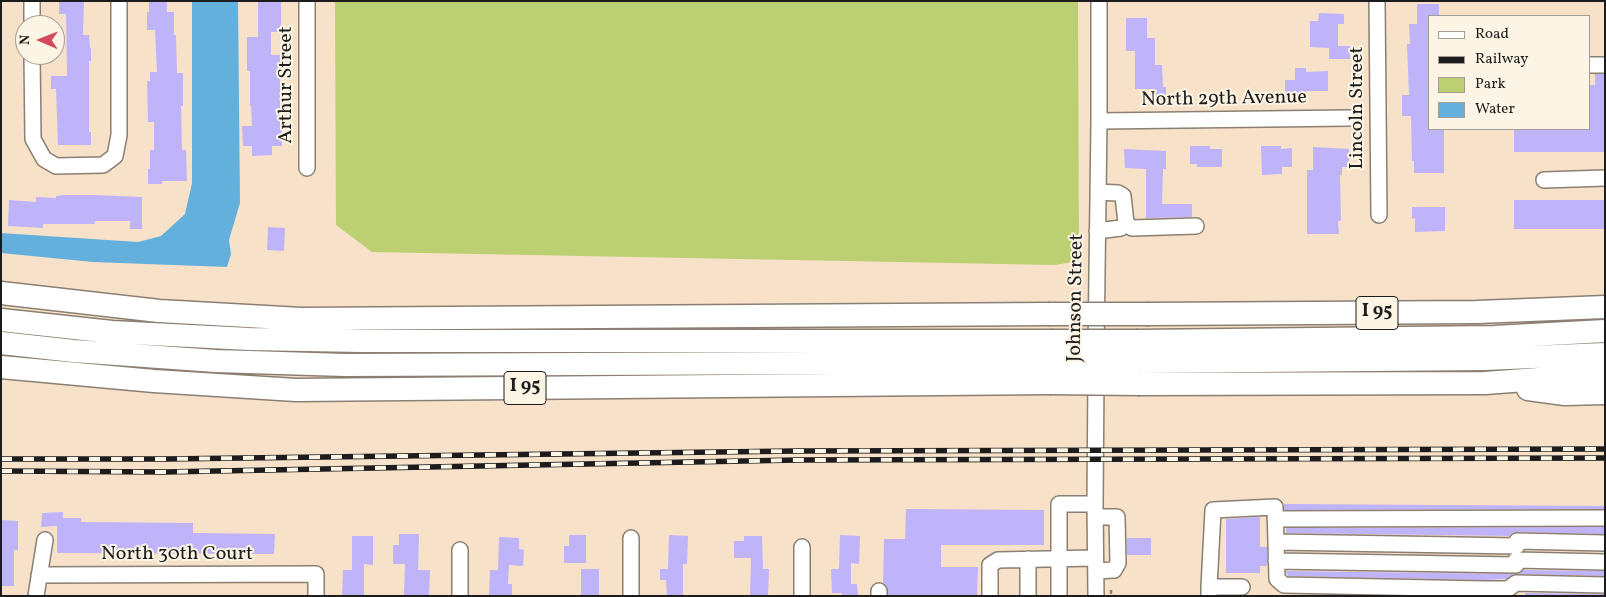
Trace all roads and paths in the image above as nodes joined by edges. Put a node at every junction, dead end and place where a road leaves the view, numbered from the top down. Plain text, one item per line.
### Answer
1 (32, 1) edge
2 (118, 1) edge
3 (307, 1) edge
4 (1099, 1) edge
5 (1377, 1) edge
6 (32, 15) edge
7 (32, 65) edge
8 (1591, 65) edge
9 (1605, 65) edge
10 (1350, 118) dead end
11 (1099, 121) junction
12 (307, 168) dead end
13 (1605, 178) edge
14 (1544, 180) dead end
15 (1098, 192) junction
16 (1378, 215) dead end
17 (1126, 223) junction
18 (1196, 226) dead end
19 (1097, 231) junction
20 (1, 293) edge
21 (1605, 307) edge
22 (1, 320) edge
23 (1605, 332) edge
24 (1, 343) edge
25 (1138, 351) junction
26 (1605, 354) edge
27 (1050, 362) junction
28 (1, 367) edge
29 (1605, 374) edge
30 (1485, 383) junction
31 (1605, 393) edge
32 (1095, 510) junction
33 (1605, 518) edge
34 (1276, 519) junction
35 (1517, 519) junction
36 (631, 538) dead end
37 (45, 540) dead end
38 (1276, 542) junction
39 (1605, 543) edge
40 (802, 547) dead end
41 (460, 550) dead end
42 (1516, 553) junction
43 (1059, 558) junction
44 (1028, 559) junction
45 (1276, 561) junction
46 (1605, 562) edge
47 (1096, 565) junction
48 (39, 576) junction
49 (1516, 583) junction
50 (1605, 584) edge
51 (1242, 587) dead end
52 (1209, 591) edge
53 (36, 596) edge
54 (316, 596) edge
55 (460, 596) edge
56 (631, 596) edge
57 (802, 596) edge
58 (990, 596) edge
59 (1028, 596) edge
60 (1059, 596) edge
61 (1096, 596) edge

1 - 6 street
2 - 7 street
3 - 12 street, Arthur Street
4 - 11 street, Johnson Street
5 - 16 street, Lincoln Street
8 - 9 street
10 - 11 street, North 29th Avenue
11 - 15 street, Johnson Street
13 - 14 street
15 - 17 street
15 - 19 street, Johnson Street
17 - 18 street
17 - 19 street
19 - 32 street, Johnson Street
20 - 21 highway, I 95, bridge
22 - 27 highway
23 - 25 highway
24 - 27 highway
25 - 26 highway
25 - 27 highway, bridge
27 - 28 highway, I 95
27 - 30 highway, I 95, bridge
29 - 30 highway, I 95
30 - 31 highway
32 - 43 street
32 - 47 street, Johnson Street
32 - 47 street
33 - 35 street
34 - 35 street
34 - 38 street
34 - 52 street
35 - 42 street
36 - 56 street
37 - 48 street
38 - 42 street
38 - 45 street
39 - 42 street
40 - 57 street
41 - 55 street
42 - 45 street
42 - 46 street
42 - 49 street
43 - 44 street
43 - 47 street
43 - 60 street
44 - 58 street
44 - 59 street
45 - 49 street
47 - 61 street, Johnson Street
48 - 53 street
48 - 54 street, North 30th Court
49 - 50 street
51 - 52 street

